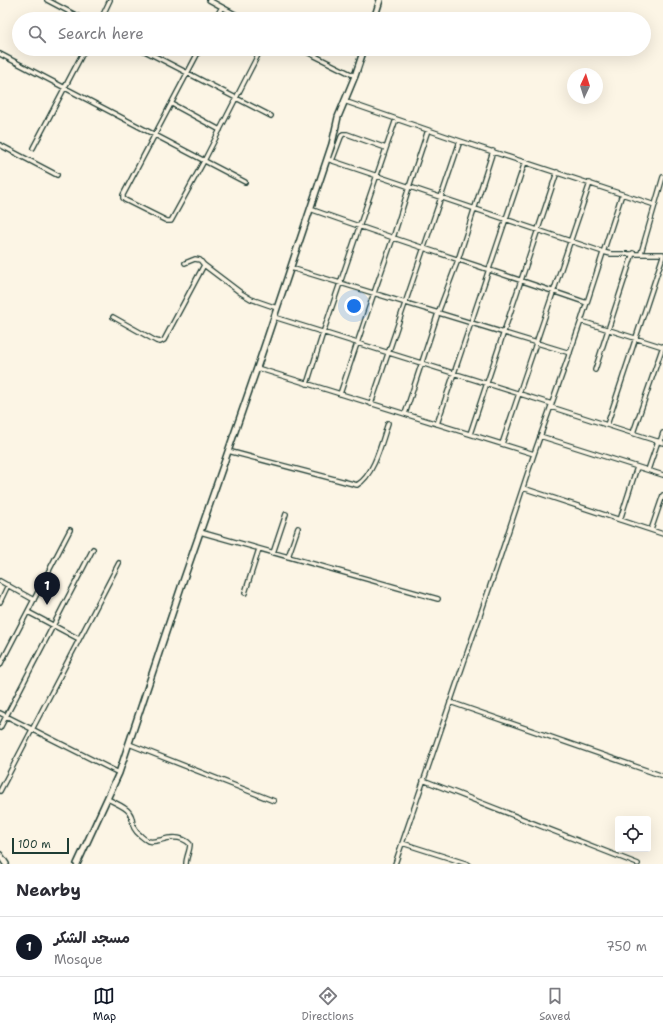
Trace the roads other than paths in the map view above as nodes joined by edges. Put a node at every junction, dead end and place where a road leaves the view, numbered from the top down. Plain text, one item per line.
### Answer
1 (47, 0) edge
2 (110, 0) edge
3 (208, 0) edge
4 (380, 0) edge
5 (222, 7) junction
6 (70, 12) edge
7 (104, 12) edge
8 (220, 12) edge
9 (231, 12) edge
10 (376, 12) edge
11 (0, 54) edge
12 (81, 56) edge
13 (155, 56) edge
14 (196, 56) edge
15 (257, 56) edge
16 (315, 56) edge
17 (362, 56) edge
18 (188, 73) junction
19 (355, 76) junction
20 (64, 88) junction
21 (236, 98) junction
22 (344, 101) junction
23 (172, 104) junction
24 (271, 116) dead end
25 (396, 119) junction
26 (220, 130) junction
27 (428, 130) junction
28 (155, 135) junction
29 (460, 141) junction
30 (0, 145) edge
31 (33, 148) dead end
32 (386, 148) junction
33 (493, 151) junction
34 (330, 160) junction
35 (204, 161) junction
36 (525, 162) junction
37 (557, 172) junction
38 (57, 175) dead end
39 (376, 176) junction
40 (663, 177) edge
41 (244, 182) dead end
42 (590, 183) junction
43 (409, 187) junction
44 (622, 194) junction
45 (441, 198) junction
46 (655, 205) junction
47 (310, 209) junction
48 (474, 209) junction
49 (506, 219) junction
50 (360, 226) junction
51 (538, 230) junction
52 (393, 238) junction
53 (570, 241) junction
54 (424, 249) junction
55 (603, 252) junction
56 (633, 253) junction
57 (641, 253) junction
58 (663, 255) edge
59 (458, 260) junction
60 (185, 264) dead end
61 (204, 265) junction
62 (291, 268) junction
63 (489, 270) junction
64 (521, 281) junction
65 (340, 283) junction
66 (554, 292) junction
67 (374, 293) junction
68 (405, 303) junction
69 (586, 303) junction
70 (277, 308) junction
71 (438, 313) junction
72 (113, 317) dead end
73 (274, 317) junction
74 (581, 321) junction
75 (471, 323) junction
76 (608, 329) junction
77 (323, 333) junction
78 (503, 333) junction
79 (636, 338) junction
80 (357, 343) junction
81 (536, 343) junction
82 (663, 347) edge
83 (388, 353) junction
84 (570, 353) junction
85 (422, 363) junction
86 (257, 368) junction
87 (595, 370) dead end
88 (454, 373) junction
89 (486, 383) junction
90 (307, 384) junction
91 (340, 394) junction
92 (519, 394) junction
93 (371, 404) junction
94 (551, 405) junction
95 (405, 414) junction
96 (388, 423) dead end
97 (437, 424) junction
98 (606, 425) junction
99 (633, 433) junction
100 (663, 433) edge
101 (470, 434) junction
102 (540, 436) junction
103 (660, 442) edge
104 (502, 444) junction
105 (228, 451) junction
106 (534, 454) junction
107 (637, 467) junction
108 (648, 470) junction
109 (663, 475) edge
110 (523, 488) junction
111 (663, 495) edge
112 (286, 514) dead end
113 (620, 520) junction
114 (298, 528) dead end
115 (70, 530) dead end
116 (651, 530) junction
117 (200, 532) junction
118 (663, 534) edge
119 (93, 549) dead end
120 (259, 549) junction
121 (273, 553) junction
122 (288, 557) junction
123 (119, 563) dead end
124 (0, 581) edge
125 (8, 585) junction
126 (245, 593) dead end
127 (438, 599) dead end
128 (34, 600) junction
129 (0, 602) edge
130 (28, 612) junction
131 (53, 625) junction
132 (79, 639) junction
133 (0, 652) edge
134 (6, 654) junction
135 (0, 665) edge
136 (450, 702) junction
137 (0, 713) edge
138 (6, 716) junction
139 (0, 728) edge
140 (32, 730) junction
141 (129, 744) junction
142 (119, 773) junction
143 (663, 776) edge
144 (424, 780) junction
145 (0, 791) edge
146 (108, 799) junction
147 (274, 801) dead end
148 (402, 843) junction
149 (0, 855) edge
150 (6, 864) edge
151 (77, 864) edge
152 (186, 864) edge
153 (395, 864) edge
154 (468, 864) edge
155 (638, 864) edge

1 - 6 street
2 - 7 street
3 - 5 street
4 - 10 street
5 - 8 street
5 - 9 street
11 - 20 street
12 - 20 street
13 - 18 street
14 - 18 street
15 - 21 street
16 - 19 street
17 - 19 street
18 - 21 street
18 - 23 street
19 - 22 street
20 - 28 street
20 - 31 street
21 - 24 street
21 - 26 street
22 - 25 street
22 - 34 street
23 - 26 street
23 - 28 street
25 - 27 street
25 - 32 street
26 - 35 street
27 - 29 street
27 - 43 street
28 - 35 street
28 - 35 street
29 - 33 street
29 - 45 street
30 - 38 street
32 - 34 street
32 - 39 street
33 - 36 street
33 - 48 street
34 - 39 street
34 - 47 street
35 - 41 street
36 - 37 street
36 - 49 street
37 - 42 street
37 - 51 street
39 - 43 street
39 - 50 street
40 - 46 street
42 - 44 street
42 - 53 street
43 - 45 street
43 - 52 street
44 - 46 street
44 - 55 street
45 - 48 street
45 - 54 street
46 - 57 street
47 - 50 street
47 - 62 street
48 - 49 street
48 - 59 street
49 - 51 street
49 - 63 street
50 - 52 street
50 - 65 street
51 - 53 street
51 - 64 street
52 - 54 street
52 - 67 street
53 - 55 street
53 - 66 street
54 - 59 street
54 - 68 street
55 - 56 street
55 - 69 street
56 - 57 street
56 - 76 street
57 - 58 street
58 - 79 street
59 - 63 street
59 - 71 street
60 - 61 street
61 - 70 street
61 - 72 street
62 - 65 street
62 - 70 street
63 - 64 street
63 - 75 street
64 - 66 street
64 - 78 street
65 - 67 street
65 - 77 street
66 - 69 street
66 - 81 street
67 - 68 street
67 - 80 street
68 - 71 street
68 - 83 street
69 - 74 street
70 - 73 street
71 - 75 street
71 - 85 street
73 - 77 street
73 - 86 street
74 - 76 street
74 - 84 street
75 - 78 street
75 - 88 street
76 - 79 street
76 - 87 street
77 - 80 street
77 - 90 street
78 - 81 street
78 - 89 street
79 - 82 street
79 - 98 street
80 - 83 street
80 - 91 street
81 - 84 street
81 - 92 street
82 - 99 street
83 - 85 street
83 - 93 street
84 - 94 street
85 - 88 street
85 - 95 street
86 - 90 street
86 - 105 street
88 - 89 street
88 - 97 street
89 - 92 street
89 - 101 street
90 - 91 street
91 - 93 street
92 - 94 street
92 - 104 street
93 - 95 street
94 - 98 street
94 - 102 street
95 - 97 street
96 - 105 street
97 - 101 street
98 - 99 street
99 - 103 street
100 - 103 street
101 - 104 street
102 - 106 street
102 - 107 street
103 - 108 street
104 - 106 street
105 - 117 street
106 - 110 street
107 - 108 street
107 - 113 street
108 - 109 street
110 - 113 street
110 - 136 street
111 - 116 street
112 - 121 street
113 - 116 street
114 - 122 street
115 - 128 street
116 - 118 street
117 - 120 street
117 - 141 street
119 - 131 street
120 - 121 street
120 - 126 street
121 - 122 street
122 - 127 street
123 - 132 street
124 - 125 street
125 - 128 street
125 - 129 street
128 - 130 street
130 - 131 street
130 - 134 street
131 - 132 street
131 - 138 street
132 - 140 street
133 - 134 street
134 - 135 street
136 - 143 street
136 - 144 street
137 - 138 street
138 - 139 street
138 - 140 street
140 - 142 street
140 - 145 street
141 - 142 street
141 - 147 street
142 - 146 street
144 - 148 street
144 - 155 street
146 - 151 street
146 - 152 street
148 - 153 street
148 - 154 street
149 - 150 street

